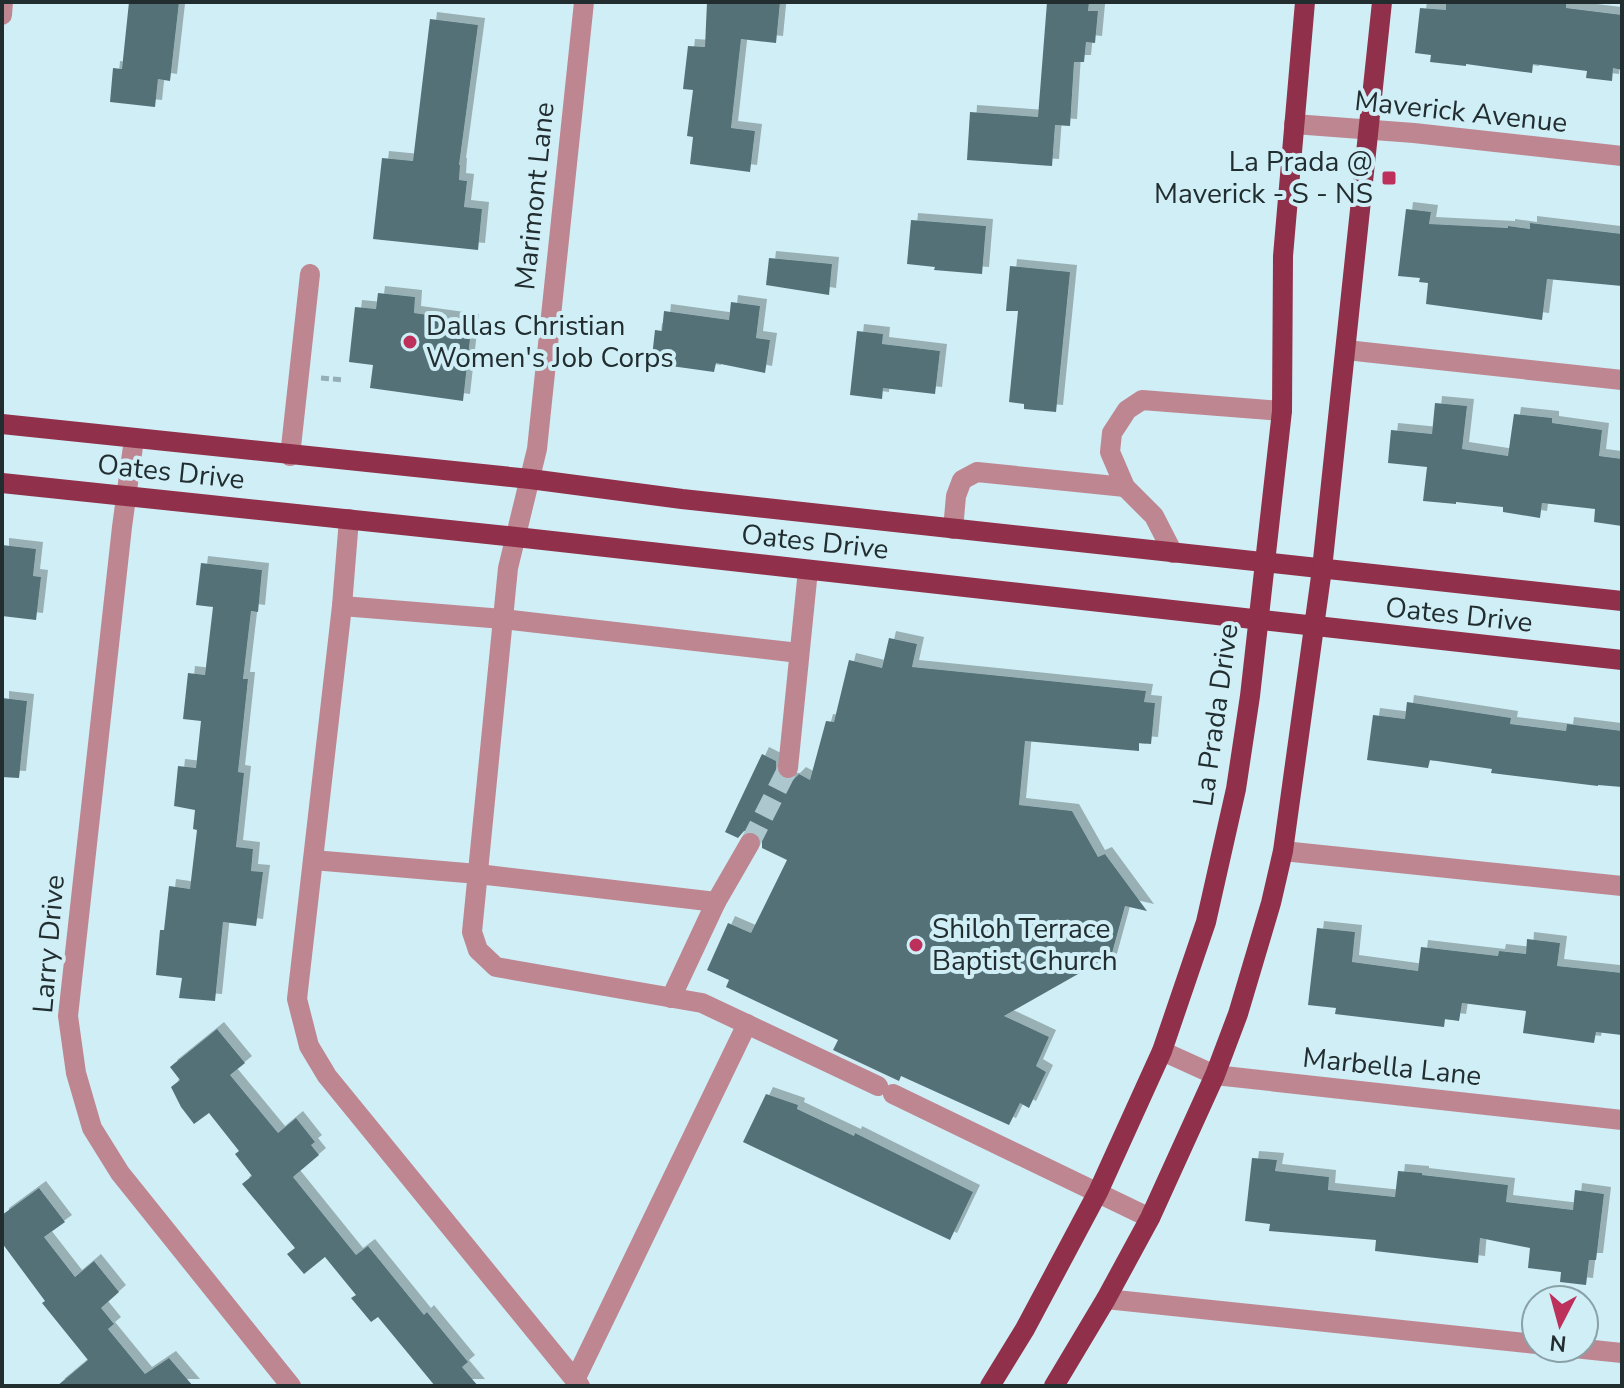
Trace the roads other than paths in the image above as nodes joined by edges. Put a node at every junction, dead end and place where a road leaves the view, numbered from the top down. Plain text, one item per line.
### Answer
1 (3, 2) edge
2 (584, 2) edge
3 (1305, 2) edge
4 (1382, 2) edge
5 (2, 15) edge
6 (1294, 124) junction
7 (1369, 130) junction
8 (1622, 156) edge
9 (310, 274) dead end
10 (1346, 350) junction
11 (1622, 380) edge
12 (1282, 411) junction
13 (2, 424) edge
14 (134, 439) junction
15 (290, 456) junction
16 (530, 479) junction
17 (2, 483) edge
18 (1125, 487) junction
19 (126, 495) junction
20 (349, 519) junction
21 (953, 529) junction
22 (516, 537) junction
23 (1173, 553) junction
24 (1265, 563) junction
25 (1322, 569) junction
26 (808, 570) junction
27 (1622, 601) edge
28 (342, 606) junction
29 (503, 619) junction
30 (1259, 621) junction
31 (1314, 626) junction
32 (799, 653) junction
33 (1622, 660) edge
34 (788, 768) tunnel mouth
35 (750, 843) tunnel mouth
36 (1283, 851) junction
37 (313, 860) junction
38 (478, 874) junction
39 (1622, 886) edge
40 (716, 902) junction
41 (671, 998) junction
42 (747, 1024) junction
43 (1162, 1051) junction
44 (1215, 1075) junction
45 (1622, 1120) edge
46 (1098, 1192) junction
47 (1150, 1218) junction
48 (1106, 1299) junction
49 (1520, 1342) edge
50 (1600, 1351) edge
51 (1622, 1353) edge
52 (577, 1383) edge
53 (291, 1386) edge
54 (990, 1386) edge
55 (1054, 1386) edge

1 - 5 street
2 - 16 street, Marimont Lane
3 - 6 main road, La Prada Drive
4 - 7 main road
6 - 7 street, Maverick Avenue
6 - 12 main road, La Prada Drive
7 - 8 street, Maverick Avenue
7 - 10 main road
9 - 15 street
10 - 11 street
10 - 25 main road
12 - 18 street
12 - 24 main road, La Prada Drive
13 - 14 main road, Oates Drive
14 - 15 main road, Oates Drive
14 - 19 street, Larry Drive
15 - 16 main road, Oates Drive
16 - 21 main road, Oates Drive
16 - 22 street, Marimont Lane
17 - 19 main road, Oates Drive
18 - 21 street
18 - 23 street
19 - 20 main road, Oates Drive
19 - 53 street, Larry Drive
20 - 22 main road, Oates Drive
20 - 28 street
21 - 23 main road, Oates Drive
22 - 26 main road, Oates Drive
22 - 29 street, Marimont Lane
23 - 24 main road, Oates Drive
24 - 25 main road, Oates Drive
24 - 30 main road, La Prada Drive
25 - 27 main road, Oates Drive
25 - 31 main road
26 - 30 main road, Oates Drive
26 - 32 street
28 - 29 street
28 - 37 street
29 - 32 street
29 - 38 street, Marimont Lane
30 - 31 main road, Oates Drive
30 - 43 main road, La Prada Drive
31 - 33 main road, Oates Drive
31 - 36 main road
32 - 34 street
35 - 40 street
36 - 39 street
36 - 44 main road
37 - 38 street
37 - 52 street
38 - 40 street
38 - 41 street, Marimont Lane
40 - 41 street
41 - 42 street, Marimont Lane
42 - 46 street, Marimont Lane
42 - 52 street
43 - 44 street, Marbella Lane
43 - 46 main road, La Prada Drive
44 - 45 street, Marbella Lane
44 - 47 main road
46 - 47 street, Marimont Lane
46 - 54 main road, La Prada Drive
47 - 48 main road
48 - 49 street
48 - 55 main road
50 - 51 street

